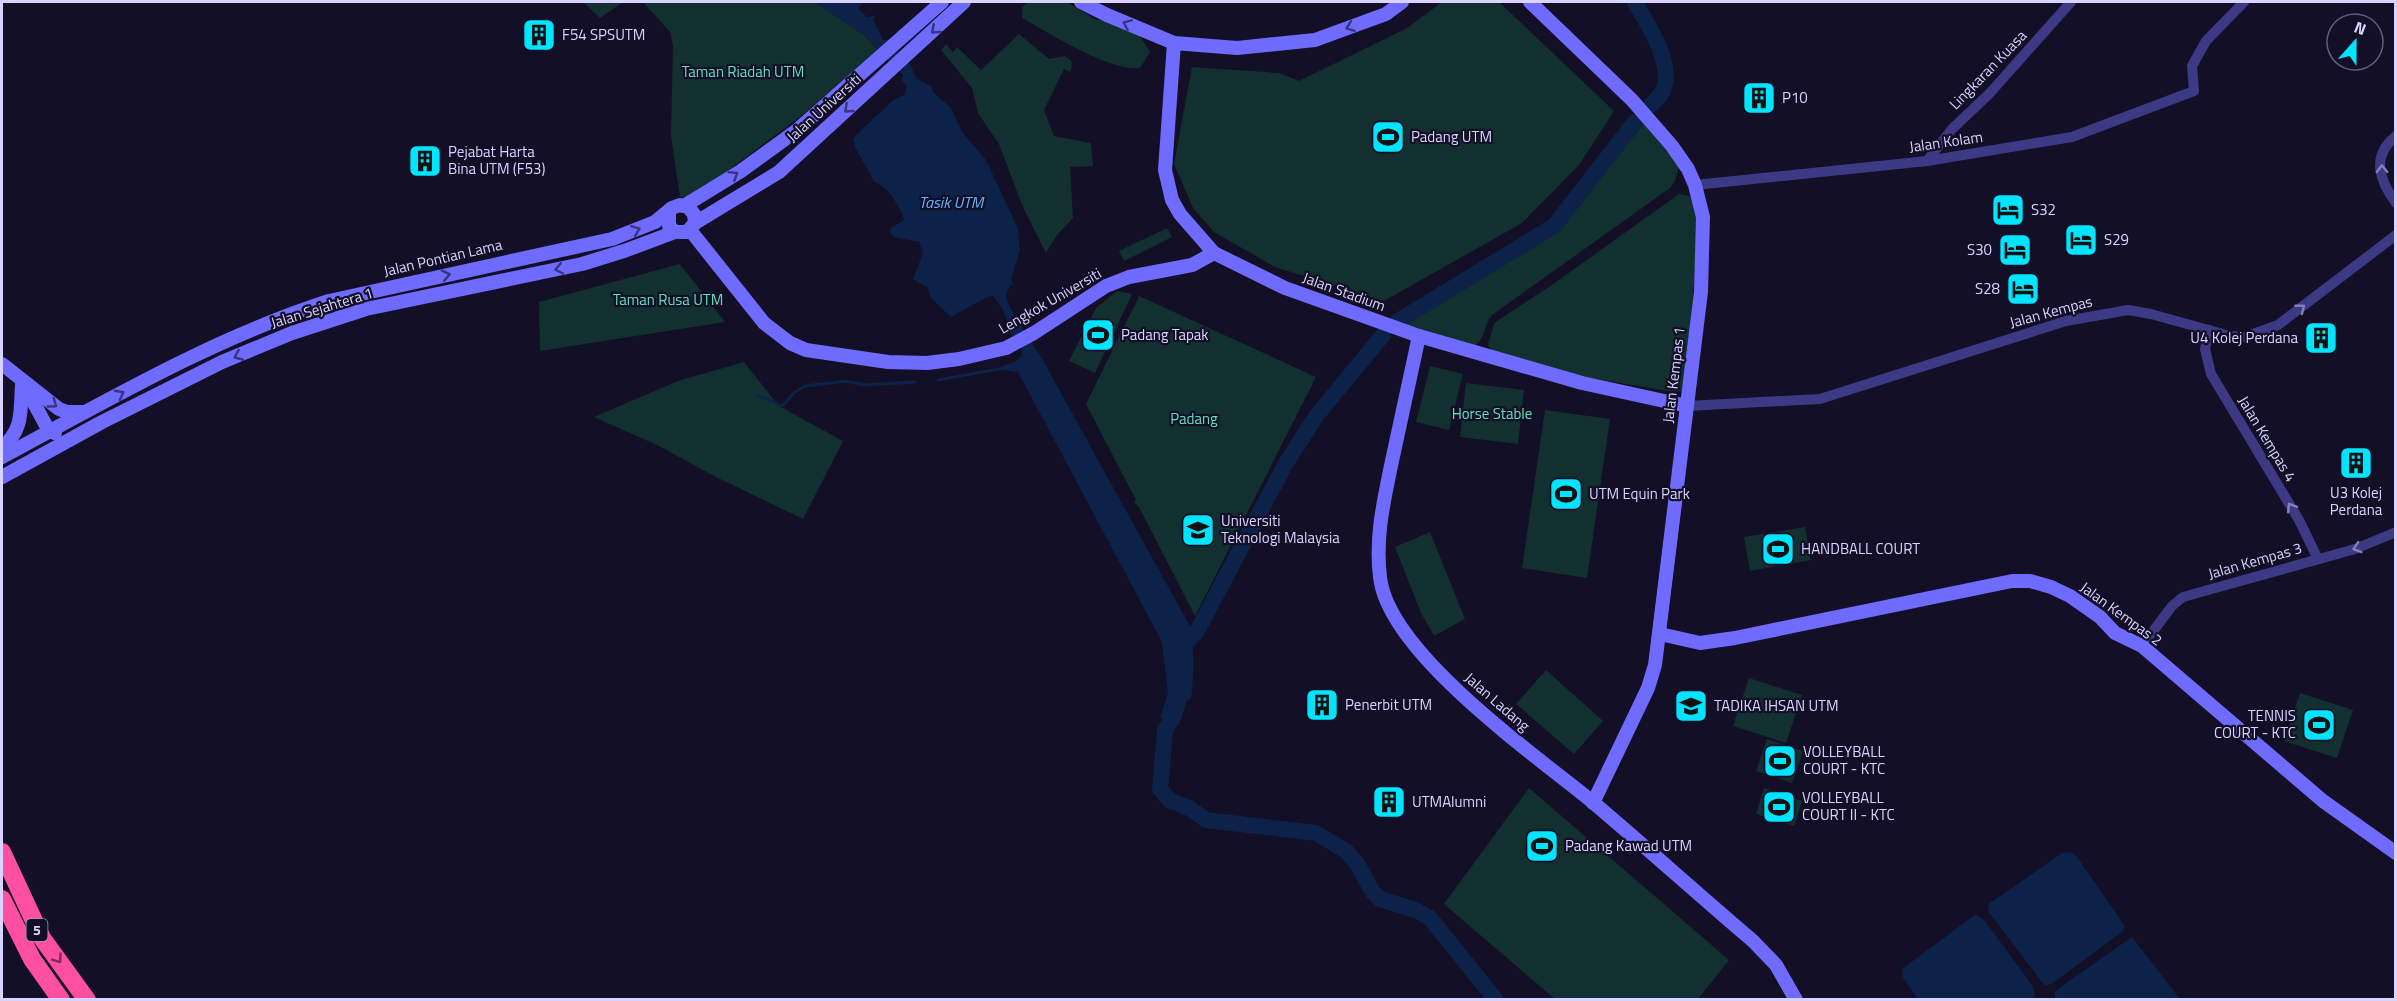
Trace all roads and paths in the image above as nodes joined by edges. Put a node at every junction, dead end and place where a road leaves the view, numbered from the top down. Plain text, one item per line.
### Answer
1 (942, 2) edge
2 (964, 2) edge
3 (1081, 2) edge
4 (1402, 2) edge
5 (1530, 2) edge
6 (2071, 2) edge
7 (2244, 2) edge
8 (1174, 43) junction
9 (2396, 136) edge
10 (1927, 161) junction
11 (1695, 185) junction
12 (2396, 203) edge
13 (684, 206) junction
14 (669, 212) junction
15 (693, 226) junction
16 (675, 232) junction
17 (2396, 235) edge
18 (1214, 253) junction
19 (1227, 260) junction
20 (1192, 265) junction
21 (416, 282) junction
22 (365, 292) junction
23 (419, 299) junction
24 (366, 309) junction
25 (2209, 330) junction
26 (1419, 336) junction
27 (2, 364) edge
28 (22, 381) junction
29 (1687, 406) junction
30 (88, 411) junction
31 (102, 422) junction
32 (49, 431) junction
33 (2, 448) edge
34 (2, 457) edge
35 (19, 468) junction
36 (2, 477) edge
37 (2396, 532) edge
38 (2318, 559) junction
39 (1660, 634) junction
40 (2142, 646) junction
41 (1593, 802) junction
42 (2, 852) edge
43 (2396, 853) edge
44 (2, 899) edge
45 (2, 915) edge
46 (16, 931) junction
47 (61, 999) edge
48 (87, 999) edge
49 (1796, 999) edge

13 -> 1 street, Jalan Universiti
2 -> 15 street, Jalan Universiti
8 -> 3 street
4 -> 8 street
5 - 11 street, Jalan Kempas 1
6 - 10 street, Lingkaran Kuasa
7 - 10 street, Jalan Kolam
8 - 18 street, Jalan Stadium
12 -> 9 street
10 - 11 street, Jalan Kolam
11 - 29 street, Jalan Kempas 1
13 - 14 street
13 - 15 street
14 - 16 street
21 -> 14 street, Jalan Pontian Lama
15 - 16 street
15 - 20 street, Lengkok Universiti
16 -> 23 street, Jalan Sejahtera 1
25 -> 17 street, Jalan Kempas
18 - 19 street, Jalan Stadium
18 - 20 street, Lengkok Universiti
19 - 20 street, Lengkok Universiti
19 - 26 street, Jalan Stadium
21 - 22 street, Jalan Pontian Lama
21 - 23 street
22 - 24 street
30 -> 22 street, Jalan Pontian Lama
23 - 24 street, Jalan Sejahtera 1
24 -> 31 street, Jalan Sejahtera 1
25 - 29 street, Jalan Kempas
38 -> 25 street, Jalan Kempas 4
26 - 29 street, Jalan Stadium
26 - 41 street, Jalan Ladang
27 - 28 street
28 -> 30 street
28 - 32 street
28 - 33 street
29 - 39 street, Jalan Kempas 1
30 - 32 street, Jalan Pontian Lama
31 - 32 street
31 - 35 street, Jalan Sejahtera 1
32 - 34 street, Jalan Pontian Lama
32 - 35 street
35 - 36 street, Jalan Sejahtera 1
37 -> 38 street, Jalan Kempas 3
38 - 40 street, Jalan Kempas 3
39 - 40 street, Jalan Kempas 2
39 - 41 street, Jalan Kempas 1
40 - 43 street, Jalan Kempas 2
41 - 49 street, Jalan Ladang
42 -> 48 highway, 5
44 - 46 highway, 5
45 - 46 highway
46 - 47 highway, 5

